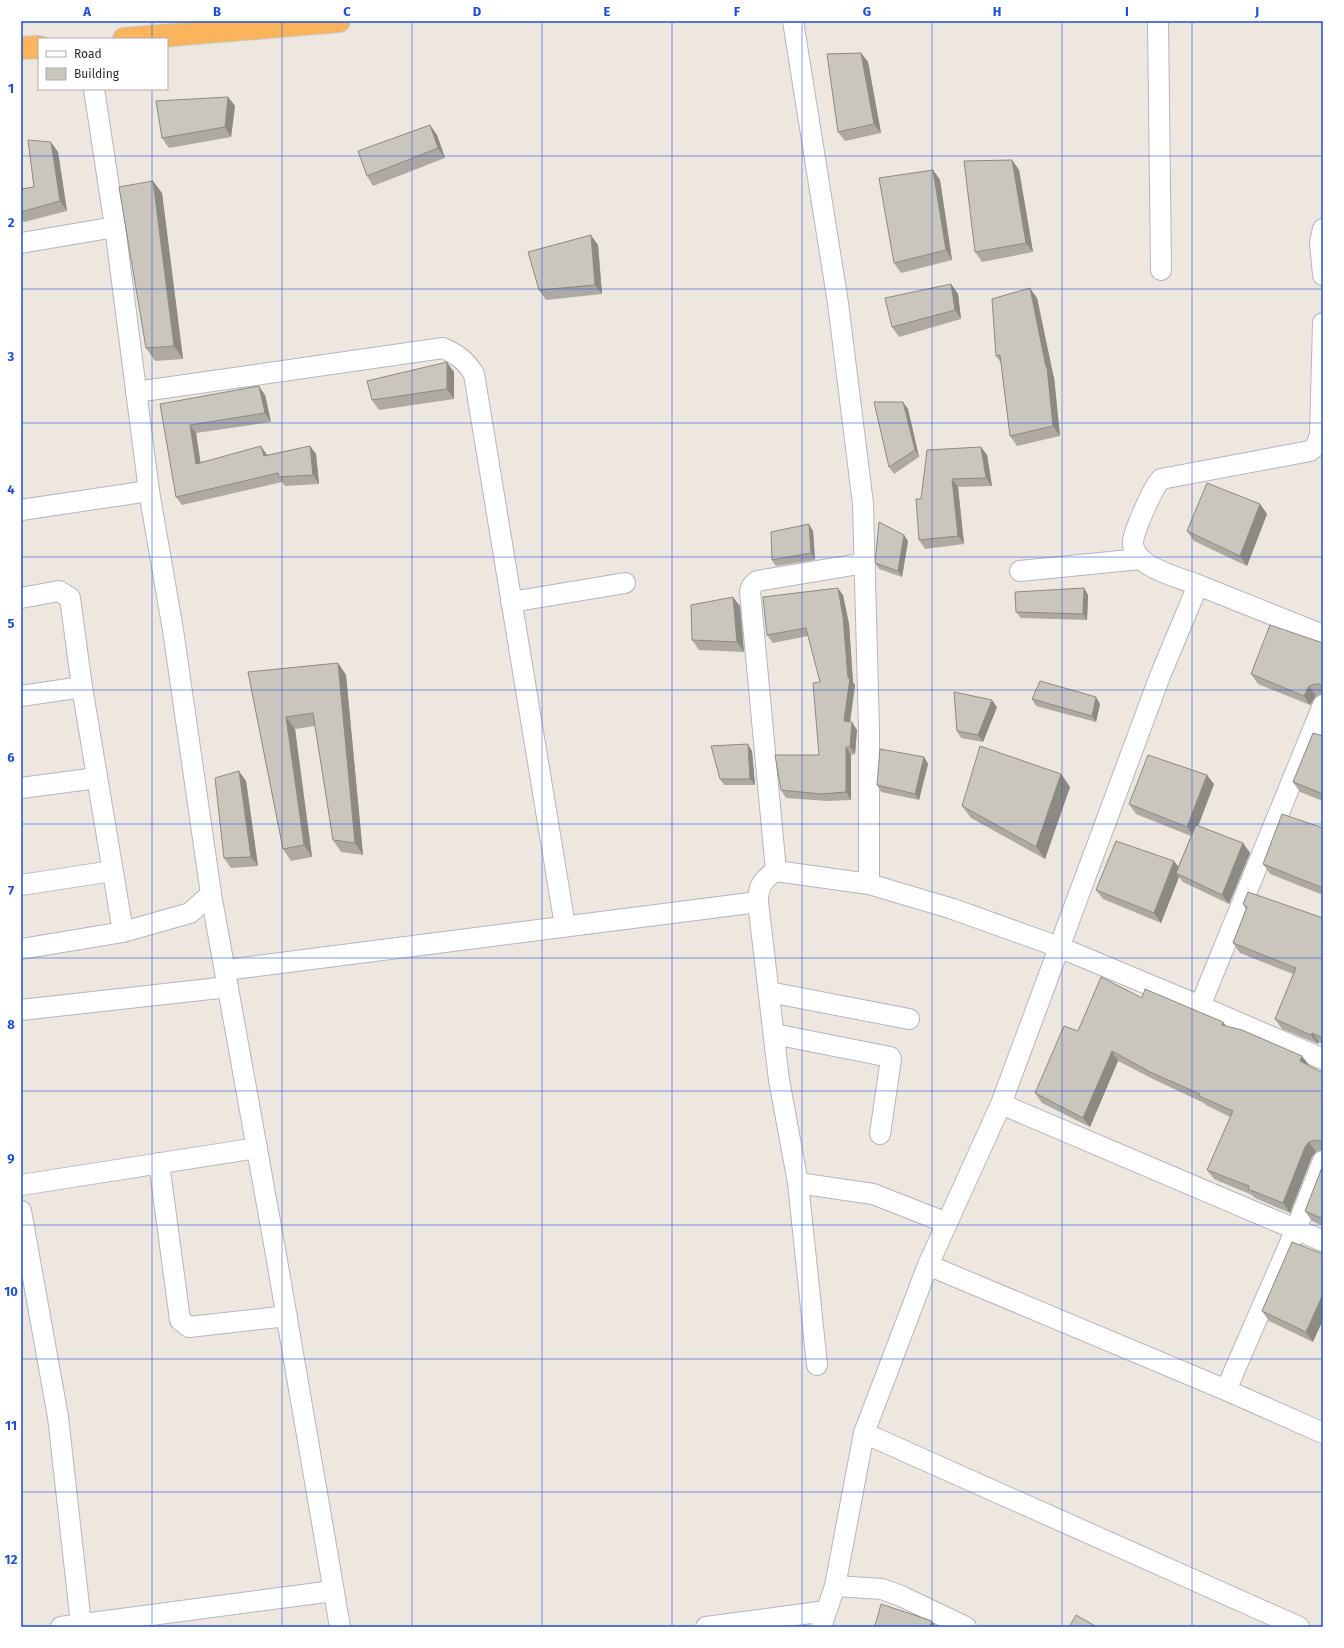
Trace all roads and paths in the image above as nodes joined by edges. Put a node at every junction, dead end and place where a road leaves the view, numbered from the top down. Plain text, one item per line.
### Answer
1 (339, 21) edge
2 (793, 21) edge
3 (1158, 21) edge
4 (136, 38) edge
5 (38, 47) edge
6 (21, 48) edge
7 (94, 90) edge
8 (115, 227) junction
9 (1323, 229) edge
10 (21, 243) edge
11 (1161, 270) dead end
12 (1323, 275) edge
13 (1323, 323) edge
14 (136, 392) junction
15 (1320, 447) edge
16 (149, 491) junction
17 (21, 510) edge
18 (1140, 559) junction
19 (865, 563) junction
20 (1020, 571) dead end
21 (625, 583) dead end
22 (1198, 585) junction
23 (21, 598) edge
24 (511, 602) junction
25 (1323, 635) edge
26 (82, 687) junction
27 (21, 696) edge
28 (1323, 705) edge
29 (97, 778) junction
30 (21, 788) edge
31 (112, 871) junction
32 (776, 871) junction
33 (869, 884) junction
34 (21, 885) edge
35 (211, 894) junction
36 (758, 902) junction
37 (565, 926) junction
38 (123, 932) junction
39 (1059, 947) junction
40 (21, 949) edge
41 (226, 979) junction
42 (769, 992) junction
43 (1200, 1006) junction
44 (21, 1010) edge
45 (909, 1019) dead end
46 (774, 1034) junction
47 (1323, 1059) edge
48 (1001, 1104) junction
49 (880, 1134) dead end
50 (257, 1148) junction
51 (1323, 1161) edge
52 (159, 1163) junction
53 (798, 1183) junction
54 (21, 1185) edge
55 (21, 1211) edge
56 (947, 1223) junction
57 (1296, 1230) junction
58 (1323, 1241) edge
59 (928, 1265) junction
60 (287, 1316) junction
61 (817, 1365) dead end
62 (1226, 1390) junction
63 (864, 1433) junction
64 (1323, 1433) edge
65 (835, 1586) junction
66 (333, 1591) junction
67 (824, 1619) edge
68 (81, 1624) junction
69 (960, 1626) edge
70 (61, 1627) edge
71 (340, 1627) edge
72 (706, 1627) edge
73 (1299, 1627) edge

1 - 4 highway
2 - 19 street
3 - 11 street
5 - 6 highway
7 - 8 street
8 - 10 street
8 - 14 street
9 - 12 street
13 - 15 street
14 - 16 street
14 - 24 street
15 - 18 street
16 - 17 street
16 - 35 street
18 - 20 street
18 - 22 street
19 - 32 street
19 - 33 street
21 - 24 street
22 - 25 street
22 - 39 street
23 - 26 street
24 - 37 street
26 - 27 street
26 - 29 street
28 - 43 street
29 - 30 street
29 - 31 street
31 - 34 street
31 - 38 street
32 - 33 street
32 - 36 street
33 - 39 street
35 - 38 street
35 - 41 street
36 - 37 street
36 - 42 street
37 - 41 street
38 - 40 street
39 - 43 street
39 - 48 street
41 - 44 street
41 - 50 street
42 - 45 street
42 - 46 street
43 - 47 street
46 - 49 street
46 - 53 street
48 - 56 street
48 - 57 street
50 - 52 street
50 - 60 street
51 - 57 street
52 - 54 street
52 - 60 street
53 - 56 street
53 - 61 street
55 - 68 street
56 - 59 street
57 - 58 street
57 - 62 street
59 - 62 street
59 - 63 street
60 - 66 street
62 - 64 street
63 - 65 street
63 - 73 street
65 - 67 street
65 - 69 street
66 - 68 street
66 - 71 street
67 - 72 street
68 - 70 street

